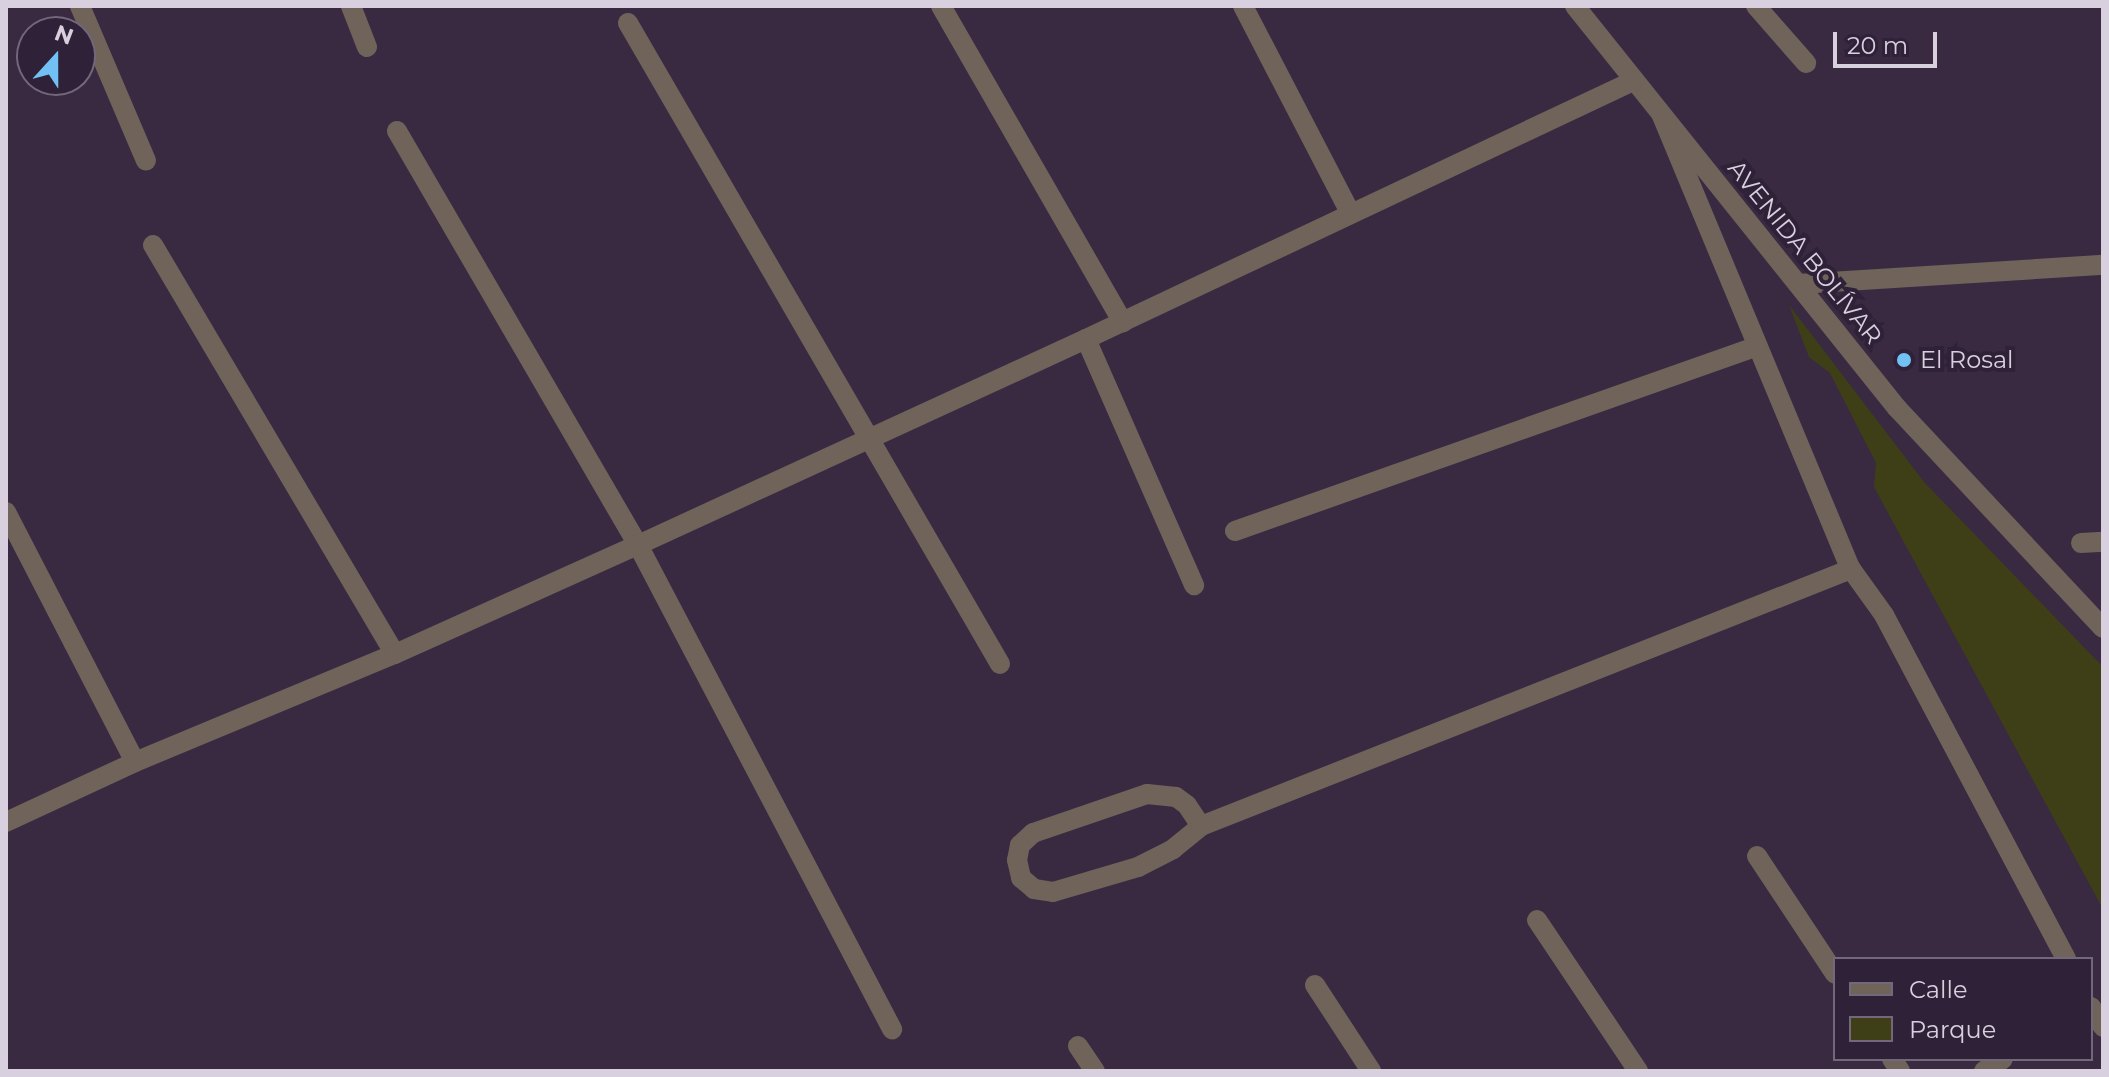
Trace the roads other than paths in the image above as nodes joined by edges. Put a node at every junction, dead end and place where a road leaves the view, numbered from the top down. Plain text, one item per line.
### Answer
1 (80, 6) edge
2 (351, 6) edge
3 (941, 6) edge
4 (1243, 6) edge
5 (1575, 6) edge
6 (1756, 6) edge
7 (628, 23) dead end
8 (367, 47) dead end
9 (1806, 63) dead end
10 (1633, 81) junction
11 (1662, 116) junction
12 (397, 131) dead end
13 (146, 161) dead end
14 (1350, 212) junction
15 (153, 245) dead end
16 (2103, 265) edge
17 (1798, 284) junction
18 (1123, 322) junction
19 (1086, 339) junction
20 (1755, 347) junction
21 (869, 436) junction
22 (6, 512) edge
23 (1235, 531) dead end
24 (2103, 542) edge
25 (2081, 543) dead end
26 (638, 545) junction
27 (1851, 569) junction
28 (1194, 585) dead end
29 (2103, 628) edge
30 (395, 654) junction
31 (1000, 664) dead end
32 (135, 762) junction
33 (6, 822) edge
34 (1201, 826) junction
35 (1757, 856) dead end
36 (1537, 920) dead end
37 (2065, 957) edge
38 (1833, 971) edge
39 (1315, 985) dead end
40 (892, 1029) dead end
41 (1078, 1046) dead end
42 (1095, 1071) edge
43 (1371, 1071) edge
44 (1638, 1071) edge

1 - 13 street
2 - 8 street
3 - 18 street
4 - 14 street
5 - 10 street, AVENIDA BOLÍVAR
6 - 9 street
7 - 21 street
10 - 11 street, AVENIDA BOLÍVAR
10 - 14 street
11 - 17 street, AVENIDA BOLÍVAR
11 - 20 street
12 - 26 street
14 - 18 street
15 - 30 street
16 - 17 street
17 - 29 street, AVENIDA BOLÍVAR
18 - 19 street
19 - 21 street
19 - 28 street
20 - 23 street
20 - 27 street
21 - 26 street
21 - 31 street
22 - 32 street
24 - 25 street
26 - 30 street
26 - 40 street
27 - 34 street
27 - 37 street
30 - 32 street
32 - 33 street
34 - 34 street
35 - 38 street
36 - 44 street
39 - 43 street
41 - 42 street

